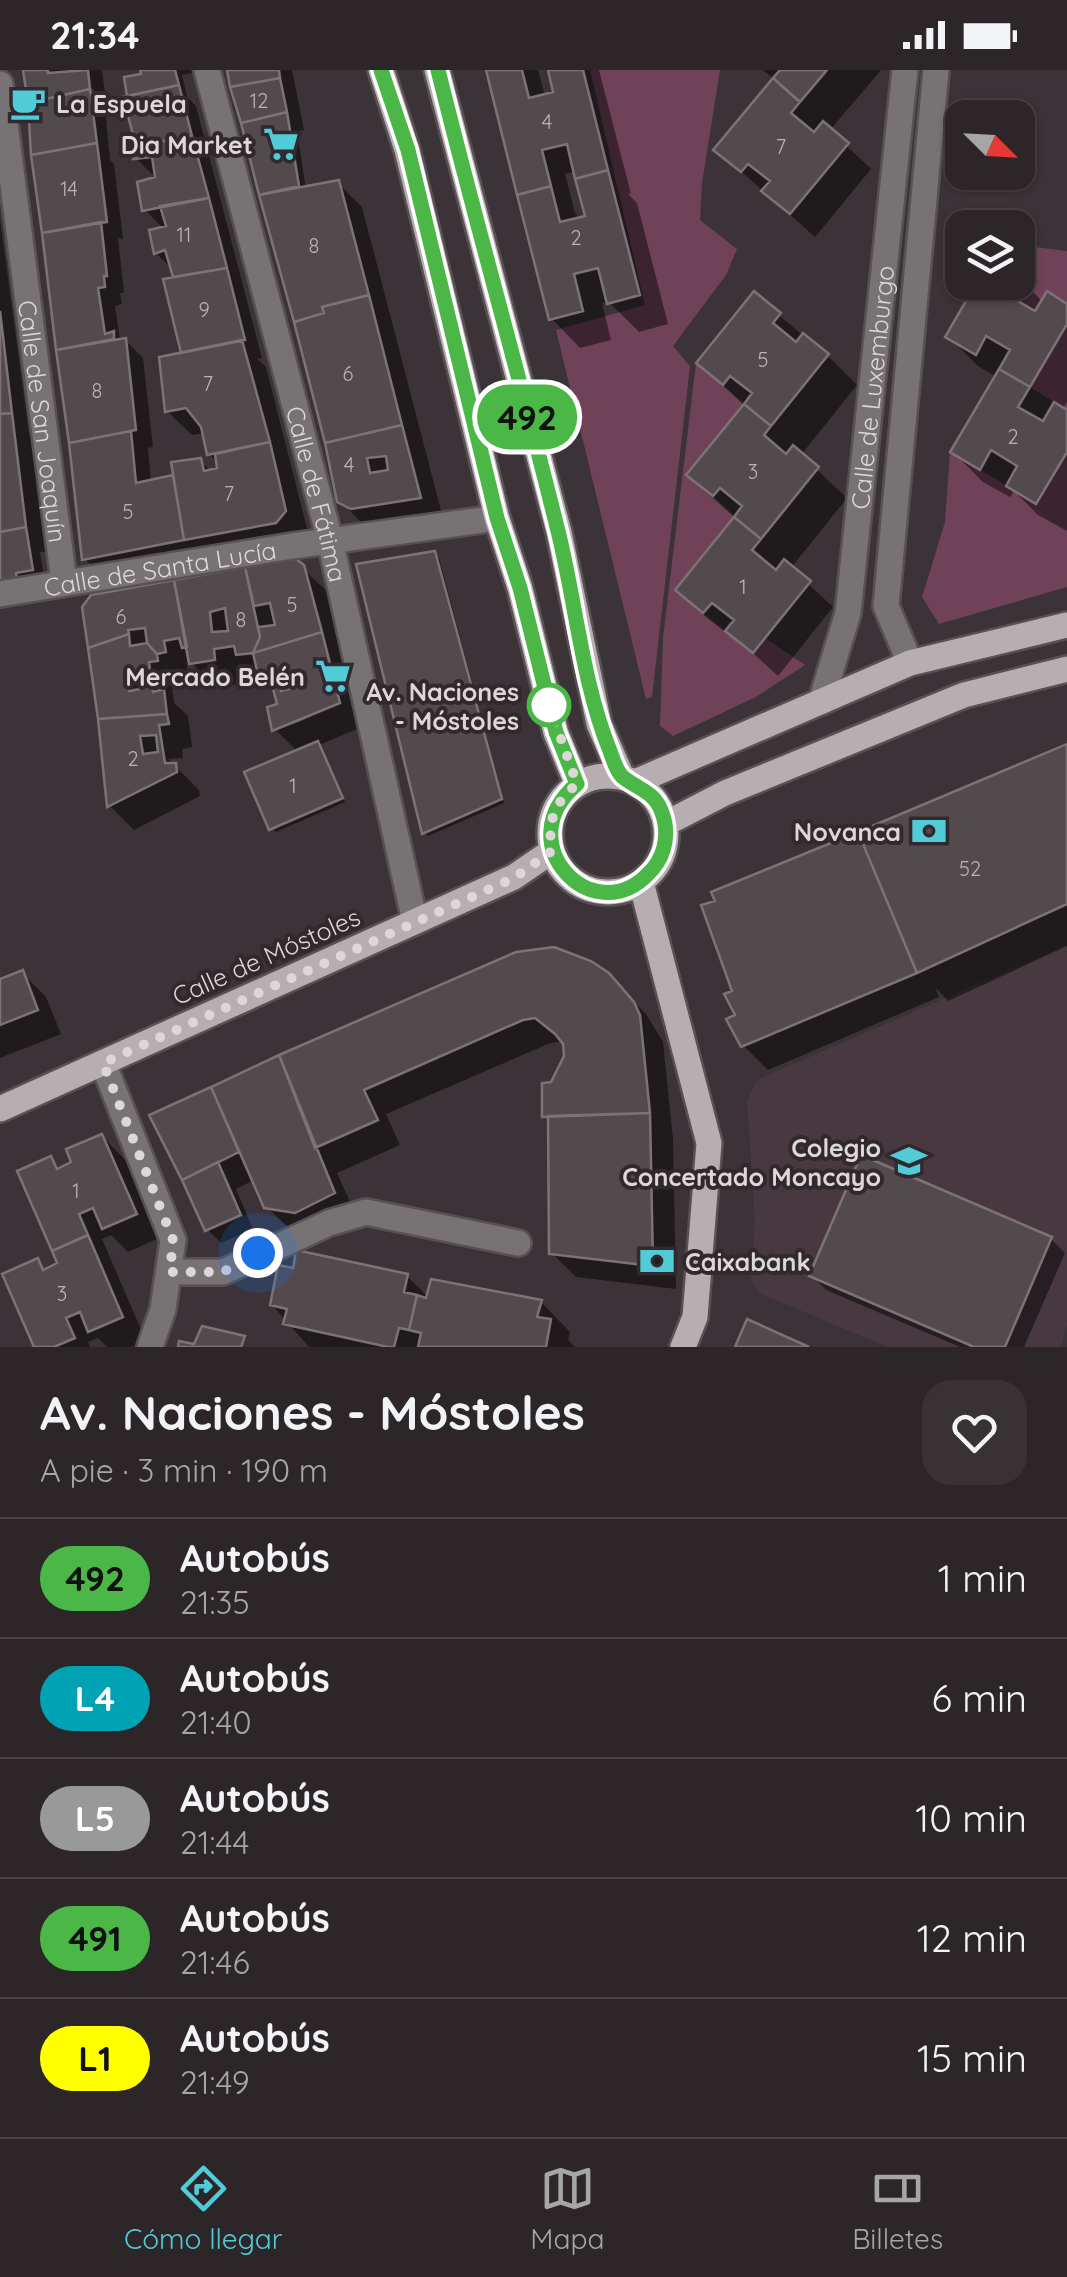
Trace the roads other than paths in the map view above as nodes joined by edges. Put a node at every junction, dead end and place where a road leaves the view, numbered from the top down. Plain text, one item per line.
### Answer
1 (206, 70) edge
2 (381, 70) edge
3 (438, 70) edge
4 (905, 70) edge
5 (936, 70) edge
6 (0, 84) edge
7 (497, 518) junction
8 (330, 540) junction
9 (64, 582) junction
10 (0, 594) edge
11 (1067, 625) edge
12 (910, 663) junction
13 (1067, 668) edge
14 (821, 702) junction
15 (628, 780) junction
16 (577, 784) junction
17 (665, 824) junction
18 (552, 851) junction
19 (641, 882) junction
20 (415, 922) junction
21 (103, 1063) junction
22 (0, 1110) edge
23 (518, 1244) dead end
24 (170, 1272) junction
25 (150, 1347) edge
26 (683, 1347) edge

1 - 8 street, Calle de Fátima
2 - 7 main road
3 - 15 main road
4 - 14 street, Calle de Luxemburgo
5 - 12 street, Calle de Luxemburgo
6 - 9 street, Calle de San Joaquín
7 - 8 street, Calle de Santa Lucía
7 - 16 main road
8 - 9 street, Calle de Santa Lucía
8 - 20 street, Calle de Fátima
9 - 10 street, Calle de Santa Lucía
11 - 12 main road
12 - 14 main road
13 - 17 main road
14 - 15 main road
15 - 16 main road
15 - 17 main road
16 - 18 main road
17 - 19 main road
18 - 19 main road
18 - 20 main road, Calle de Móstoles
19 - 26 main road
20 - 21 main road, Calle de Móstoles
21 - 22 main road, Calle de Móstoles
21 - 24 street
23 - 24 street
24 - 25 street

